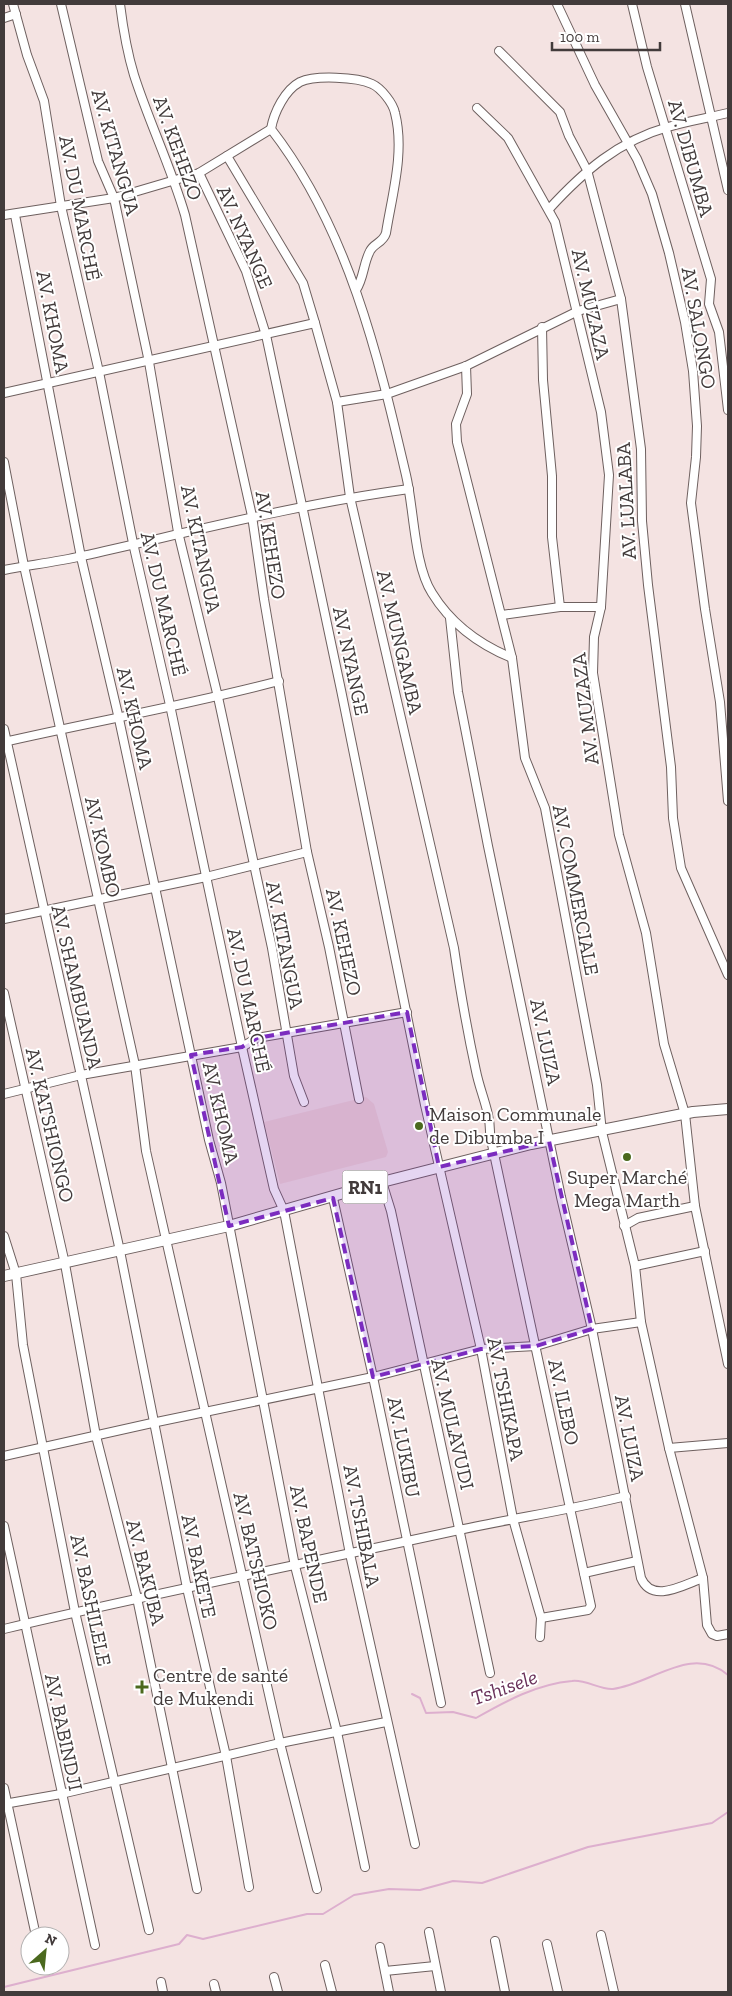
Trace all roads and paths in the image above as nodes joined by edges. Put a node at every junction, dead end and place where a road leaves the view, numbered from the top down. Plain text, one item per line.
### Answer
1 (14, 4) edge
2 (61, 4) edge
3 (120, 4) edge
4 (557, 4) edge
5 (632, 4) edge
6 (685, 4) edge
7 (16, 14) junction
8 (4, 18) edge
9 (499, 51) dead end
10 (476, 108) dead end
11 (728, 113) edge
12 (712, 117) junction
13 (666, 127) junction
14 (271, 128) junction
15 (627, 142) junction
16 (227, 156) junction
17 (587, 170) junction
18 (199, 173) junction
19 (174, 178) junction
20 (728, 190) edge
21 (114, 198) junction
22 (61, 206) junction
23 (549, 209) junction
24 (16, 214) junction
25 (4, 215) edge
26 (356, 290) junction
27 (621, 299) junction
28 (578, 311) junction
29 (315, 322) junction
30 (542, 328) junction
31 (266, 335) junction
32 (212, 346) junction
33 (149, 362) junction
34 (466, 366) junction
35 (99, 372) junction
36 (48, 385) junction
37 (4, 393) edge
38 (387, 394) junction
39 (337, 402) junction
40 (728, 410) edge
41 (4, 462) edge
42 (409, 489) junction
43 (350, 497) junction
44 (301, 507) junction
45 (252, 516) junction
46 (178, 532) junction
47 (133, 544) junction
48 (81, 556) junction
49 (24, 566) junction
50 (4, 570) edge
51 (560, 607) junction
52 (601, 608) junction
53 (502, 616) junction
54 (450, 618) junction
55 (512, 658) junction
56 (279, 681) junction
57 (218, 697) junction
58 (170, 705) junction
59 (119, 718) junction
60 (4, 729) edge
61 (60, 731) junction
62 (5, 742) edge
63 (728, 801) edge
64 (307, 852) junction
65 (253, 866) junction
66 (206, 877) junction
67 (156, 887) junction
68 (98, 899) junction
69 (42, 910) junction
70 (4, 919) edge
71 (728, 975) edge
72 (4, 993) edge
73 (407, 1012) junction
74 (344, 1022) junction
75 (285, 1033) junction
76 (242, 1047) junction
77 (191, 1055) junction
78 (135, 1065) junction
79 (81, 1075) junction
80 (25, 1090) junction
81 (4, 1094) edge
82 (359, 1099) dead end
83 (304, 1102) dead end
84 (728, 1109) edge
85 (685, 1114) junction
86 (602, 1132) junction
87 (550, 1140) junction
88 (495, 1153) junction
89 (439, 1167) junction
90 (382, 1182) junction
91 (333, 1198) junction
92 (694, 1206) junction
93 (284, 1211) junction
94 (229, 1226) junction
95 (624, 1226) junction
96 (4, 1236) edge
97 (168, 1239) junction
98 (120, 1251) junction
99 (705, 1251) junction
100 (65, 1264) junction
101 (635, 1266) junction
102 (16, 1274) junction
103 (4, 1276) edge
104 (641, 1322) junction
105 (592, 1329) junction
106 (536, 1346) junction
107 (481, 1349) junction
108 (423, 1363) junction
109 (728, 1364) edge
110 (373, 1377) junction
111 (320, 1388) junction
112 (264, 1401) junction
113 (206, 1413) junction
114 (152, 1422) junction
115 (96, 1436) junction
116 (728, 1443) edge
117 (44, 1447) junction
118 (669, 1448) junction
119 (4, 1456) edge
120 (626, 1496) junction
121 (570, 1510) junction
122 (513, 1519) junction
123 (4, 1526) edge
124 (460, 1530) junction
125 (407, 1542) junction
126 (350, 1554) junction
127 (638, 1561) junction
128 (295, 1566) junction
129 (584, 1574) junction
130 (242, 1577) junction
131 (703, 1578) junction
132 (187, 1588) junction
133 (137, 1598) junction
134 (75, 1612) junction
135 (541, 1618) junction
136 (24, 1624) junction
137 (4, 1629) edge
138 (728, 1634) edge
139 (540, 1638) dead end
140 (490, 1673) dead end
141 (441, 1704) dead end
142 (386, 1722) junction
143 (336, 1732) junction
144 (280, 1743) junction
145 (226, 1756) junction
146 (174, 1768) junction
147 (115, 1782) junction
148 (4, 1788) edge
149 (61, 1794) junction
150 (6, 1804) edge
151 (415, 1844) dead end
152 (365, 1867) dead end
153 (248, 1887) dead end
154 (197, 1889) dead end
155 (317, 1889) dead end
156 (34, 1926) edge
157 (149, 1930) dead end
158 (429, 1932) dead end
159 (601, 1935) dead end
160 (495, 1941) dead end
161 (547, 1944) dead end
162 (95, 1945) dead end
163 (380, 1947) dead end
164 (325, 1965) dead end
165 (435, 1966) junction
166 (385, 1971) junction
167 (274, 1977) dead end
168 (161, 1982) dead end
169 (163, 1992) edge
170 (278, 1992) edge
171 (332, 1992) edge
172 (389, 1992) edge
173 (441, 1992) edge
174 (505, 1992) edge
175 (558, 1992) edge
176 (614, 1992) edge

1 - 7 street, AV. DU MARCHÉ
2 - 21 street, AV. KITANGUA
3 - 19 street, AV. KEHEZO
4 - 15 street, AV. SALONGO
5 - 13 street, AV. DIBUMBA
6 - 12 street
7 - 8 street
7 - 22 street, AV. DU MARCHÉ
9 - 17 street, AV. LUALABA
10 - 23 street, AV. MUZAZA
11 - 12 street
12 - 13 street
12 - 20 street
13 - 15 street
13 - 40 street, AV. DIBUMBA
14 - 16 street
14 - 26 street
14 - 26 street
15 - 17 street
15 - 63 street, AV. SALONGO
16 - 18 street
16 - 29 street, AV. MUNGAMBA
17 - 23 street
17 - 27 street, AV. LUALABA
18 - 19 street
18 - 31 street, AV. NYANGE
19 - 21 street
19 - 32 street, AV. KEHEZO
21 - 22 street
21 - 33 street, AV. KITANGUA
22 - 24 street
22 - 35 street, AV. DU MARCHÉ
23 - 28 street, AV. MUZAZA
24 - 25 street
24 - 36 street, AV. KHOMA
26 - 38 street
27 - 28 street
27 - 71 street, AV. LUALABA
28 - 30 street
28 - 52 street, AV. MUZAZA
29 - 31 street
29 - 39 street, AV. MUNGAMBA
30 - 34 street
30 - 51 street
31 - 32 street
31 - 44 street, AV. NYANGE
32 - 33 street
32 - 45 street, AV. KEHEZO
33 - 35 street
33 - 46 street, AV. KITANGUA
34 - 38 street
34 - 53 street, AV. COMMERCIALE
35 - 36 street
35 - 47 street, AV. DU MARCHÉ
36 - 37 street
36 - 48 street, AV. KHOMA
38 - 39 street
38 - 42 street
39 - 43 street, AV. MUNGAMBA
41 - 49 street, AV. KOMBO
42 - 43 street
42 - 54 street
43 - 44 street
43 - 88 street, AV. MUNGAMBA
44 - 45 street
44 - 73 street, AV. NYANGE
45 - 46 street
45 - 56 street, AV. KEHEZO
46 - 47 street
46 - 57 street, AV. KITANGUA
47 - 48 street
47 - 58 street, AV. DU MARCHÉ
48 - 49 street
48 - 59 street, AV. KHOMA
49 - 50 street
49 - 61 street, AV. KOMBO
51 - 52 street
51 - 53 street
52 - 85 street, AV. MUZAZA
53 - 55 street, AV. COMMERCIALE
54 - 55 street
54 - 87 street, AV. LUIZA
55 - 86 street, AV. COMMERCIALE
56 - 57 street
56 - 64 street, AV. KEHEZO
57 - 58 street
57 - 65 street, AV. KITANGUA
58 - 59 street
58 - 66 street, AV. DU MARCHÉ
59 - 61 street
59 - 67 street, AV. KHOMA
60 - 62 street, AV. SHAMBUANDA
61 - 62 street
61 - 68 street, AV. KOMBO
62 - 69 street, AV. SHAMBUANDA
64 - 65 street
64 - 74 street, AV. KEHEZO
65 - 66 street
65 - 75 street, AV. KITANGUA
66 - 67 street
66 - 76 street, AV. DU MARCHÉ
67 - 68 street
67 - 77 street, AV. KHOMA
68 - 69 street
68 - 78 street, AV. KOMBO
69 - 70 street
69 - 79 street, AV. SHAMBUANDA
72 - 80 street, AV. KATSHIONGO
73 - 74 street
73 - 89 street, AV. NYANGE
74 - 75 street
74 - 82 street, AV. KEHEZO
75 - 76 street
75 - 83 street, AV. KITANGUA
76 - 77 street
76 - 93 street, AV. DU MARCHÉ
77 - 78 street
77 - 94 street, AV. KHOMA
78 - 79 street
78 - 97 street, AV. KOMBO
79 - 80 street
79 - 98 street, AV. SHAMBUANDA
80 - 81 street
80 - 100 street, AV. KATSHIONGO
84 - 85 highway, RN1
85 - 86 highway, RN1
85 - 92 street, AV. MUZAZA
86 - 87 highway, RN1
86 - 95 street, AV. COMMERCIALE
87 - 88 highway, RN1
87 - 105 street, AV. LUIZA
88 - 89 highway, RN1
88 - 106 street, AV. ILEBO
89 - 90 highway, RN1
89 - 107 street, AV. TSHIKAPA
90 - 91 highway, RN1
90 - 108 street, AV. MULAVUDI
91 - 93 highway, RN1
91 - 110 street, AV. LUKIBU
92 - 95 street
92 - 99 street, AV. MUZAZA
93 - 94 highway, RN1
93 - 111 street, AV. TSHIBALA
94 - 97 highway, RN1
94 - 112 street, AV. BAPENDE
95 - 101 street, AV. COMMERCIALE
96 - 102 street, AV. BASHILELE
97 - 98 highway, RN1
97 - 113 street, AV. BATSHIOKO
98 - 100 highway, RN1
98 - 114 street, AV. BAKETE
99 - 101 street
99 - 109 street, AV. MUZAZA
100 - 102 highway, RN1
100 - 115 street, AV. BAKUBA
101 - 104 street, AV. COMMERCIALE
102 - 103 highway, RN1
102 - 117 street, AV. BASHILELE
104 - 105 street
104 - 118 street, AV. COMMERCIALE
105 - 106 street
105 - 120 street, AV. LUIZA
106 - 107 street
106 - 121 street, AV. ILEBO
107 - 108 street
107 - 122 street, AV. TSHIKAPA
108 - 110 street
108 - 124 street, AV. MULAVUDI
110 - 111 street
110 - 125 street, AV. LUKIBU
111 - 112 street
111 - 126 street, AV. TSHIBALA
112 - 113 street
112 - 128 street, AV. BAPENDE
113 - 114 street
113 - 130 street, AV. BATSHIOKO
114 - 115 street
114 - 132 street, AV. BAKETE
115 - 117 street
115 - 133 street, AV. BAKUBA
116 - 118 street
117 - 119 street
117 - 134 street, AV. BASHILELE
118 - 131 street, AV. COMMERCIALE
120 - 121 street
120 - 127 street, AV. LUIZA
121 - 122 street
121 - 129 street, AV. ILEBO
122 - 124 street
122 - 135 street, AV. TSHIKAPA
123 - 136 street, AV. BABINDJI
124 - 125 street
124 - 140 street, AV. MULAVUDI
125 - 126 street
125 - 141 street, AV. LUKIBU
126 - 128 street
126 - 142 street, AV. TSHIBALA
127 - 129 street
127 - 131 street, AV. LUIZA
128 - 130 street
128 - 143 street, AV. BAPENDE
129 - 135 street, AV. ILEBO
130 - 132 street
130 - 144 street, AV. BATSHIOKO
131 - 138 street, AV. COMMERCIALE
132 - 133 street
132 - 145 street, AV. BAKETE
133 - 134 street
133 - 146 street, AV. BAKUBA
134 - 136 street
134 - 147 street, AV. BASHILELE
135 - 139 street, AV. TSHIKAPA
136 - 137 street
136 - 149 street, AV. BABINDJI
142 - 143 street
142 - 151 street, AV. TSHIBALA
143 - 144 street
143 - 152 street, AV. BAPENDE
144 - 145 street
144 - 155 street, AV. BATSHIOKO
145 - 146 street
145 - 153 street, AV. BAKETE
146 - 147 street
146 - 154 street, AV. BAKUBA
147 - 149 street
147 - 157 street, AV. BASHILELE
148 - 150 street
149 - 150 street
149 - 162 street, AV. BABINDJI
150 - 156 street
158 - 165 street
159 - 176 street
160 - 174 street
161 - 175 street
163 - 166 street
164 - 171 street
165 - 166 street
165 - 173 street
166 - 172 street
167 - 170 street
168 - 169 street

